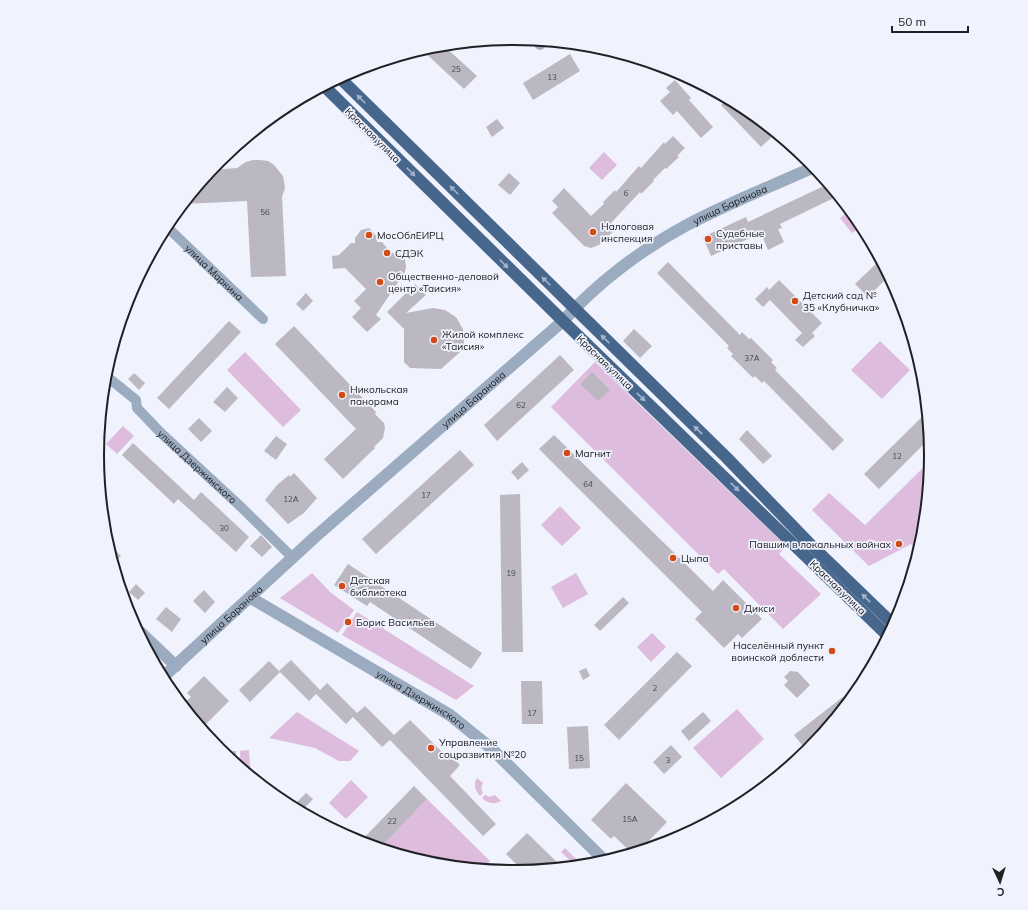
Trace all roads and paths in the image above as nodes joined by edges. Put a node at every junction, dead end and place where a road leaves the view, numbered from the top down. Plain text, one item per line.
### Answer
1 (344, 82) edge
2 (328, 90) edge
3 (808, 170) edge
4 (171, 231) edge
5 (574, 308) junction
6 (263, 319) dead end
7 (563, 321) junction
8 (111, 380) edge
9 (293, 558) junction
10 (266, 583) junction
11 (251, 598) junction
12 (267, 607) junction
13 (889, 620) edge
14 (884, 632) edge
15 (148, 639) edge
16 (176, 666) junction
17 (167, 674) edge
18 (600, 856) edge

5 -> 1 highway, Красная улица
2 -> 7 highway, Красная улица
3 - 5 street, улица Баранова
4 - 6 street, улица Маркина
5 - 7 street, улица Баранова
13 -> 5 highway, Красная улица
7 - 9 street, улица Баранова
7 -> 14 highway, Красная улица
8 - 9 street, улица Дзержинского
9 - 10 street, улица Баранова
10 - 11 street, улица Баранова
10 - 12 street
11 - 12 street, улица Дзержинского
11 - 16 street, улица Баранова
12 - 18 street, улица Дзержинского
15 - 16 street
16 - 17 street, улица Баранова

